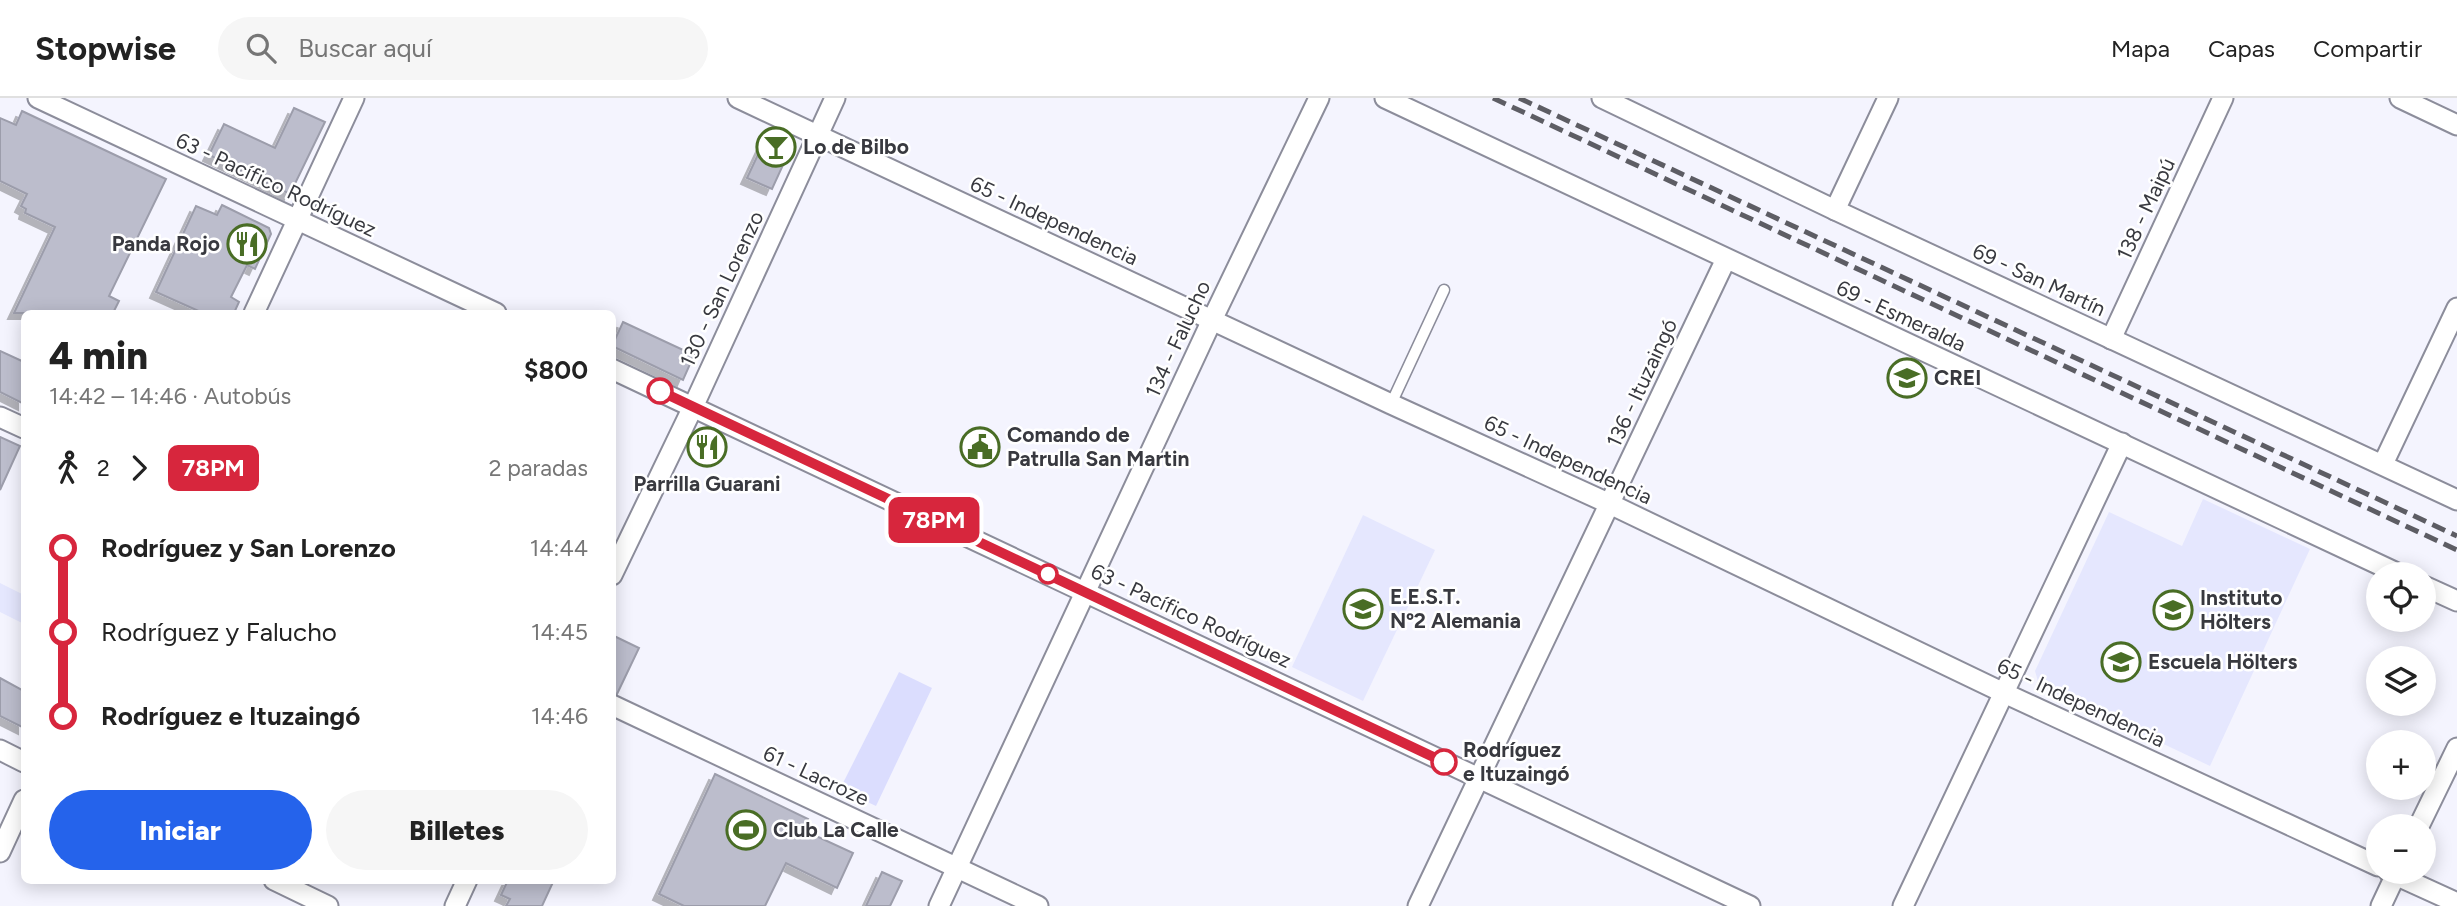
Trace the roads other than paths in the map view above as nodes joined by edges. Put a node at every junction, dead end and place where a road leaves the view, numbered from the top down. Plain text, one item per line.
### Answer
1 (38, 98) edge
2 (354, 98) edge
3 (738, 98) edge
4 (835, 98) edge
5 (1319, 98) edge
6 (1385, 98) edge
7 (1602, 98) edge
8 (1888, 98) edge
9 (2222, 98) edge
10 (2400, 98) edge
11 (2457, 125) edge
12 (817, 137) junction
13 (1835, 210) junction
14 (297, 219) junction
15 (1726, 259) junction
16 (1444, 290) dead end
17 (2457, 307) edge
18 (255, 310) edge
19 (490, 310) edge
20 (1212, 320) junction
21 (2111, 338) junction
22 (616, 371) edge
23 (1391, 404) junction
24 (693, 407) junction
25 (0, 417) edge
26 (21, 427) edge
27 (2122, 443) junction
28 (2383, 464) junction
29 (2457, 500) edge
30 (1610, 504) junction
31 (2374, 562) edge
32 (616, 567) edge
33 (2436, 591) edge
34 (1087, 592) junction
35 (2457, 601) edge
36 (2004, 693) junction
37 (616, 707) edge
38 (2457, 748) edge
39 (0, 750) edge
40 (21, 760) edge
41 (1478, 779) junction
42 (21, 806) edge
43 (2425, 814) edge
44 (0, 852) edge
45 (2366, 860) edge
46 (957, 868) junction
47 (282, 884) edge
48 (465, 884) edge
49 (2387, 884) edge
50 (2417, 884) edge
51 (2457, 903) edge
52 (328, 906) edge
53 (455, 906) edge
54 (939, 906) edge
55 (1038, 906) edge
56 (1418, 906) edge
57 (1750, 906) edge
58 (1903, 906) edge
59 (2381, 906) edge

1 - 14 street, 63 - Pacífico Rodríguez
2 - 14 street
3 - 12 street, 65 - Independencia
4 - 12 street, 130 - San Lorenzo
5 - 20 street, 134 - Falucho
6 - 15 street, 69 - Esmeralda
7 - 13 street, 69 - San Martín
8 - 13 street
9 - 21 street, 138 - Maipú
10 - 11 street
12 - 20 street, 65 - Independencia
12 - 24 street, 130 - San Lorenzo
13 - 21 street, 69 - San Martín
14 - 18 street
14 - 19 street, 63 - Pacífico Rodríguez
15 - 27 street, 69 - Esmeralda
15 - 30 street, 136 - Ituzaingó
16 - 23 lane
17 - 28 street
20 - 23 street, 65 - Independencia
20 - 34 street, 134 - Falucho
21 - 28 street, 69 - San Martín
22 - 24 street, 63 - Pacífico Rodríguez
23 - 30 street, 65 - Independencia
24 - 32 street, 130 - San Lorenzo
24 - 34 street, 63 - Pacífico Rodríguez
25 - 26 street
27 - 31 street, 69 - Esmeralda
27 - 36 street
28 - 29 street, 69 - San Martín
30 - 36 street, 65 - Independencia
30 - 41 street, 136 - Ituzaingó
33 - 35 street
34 - 41 street, 63 - Pacífico Rodríguez
34 - 46 street, 134 - Falucho
36 - 45 street, 65 - Independencia
36 - 58 street
37 - 46 street, 61 - Lacroze
38 - 43 street
39 - 40 street
41 - 56 street, 136 - Ituzaingó
41 - 57 street, 63 - Pacífico Rodríguez
42 - 44 street
46 - 54 street, 134 - Falucho
46 - 55 street, 61 - Lacroze
47 - 52 street
48 - 53 street
49 - 59 street
50 - 51 street, 65 - Independencia

